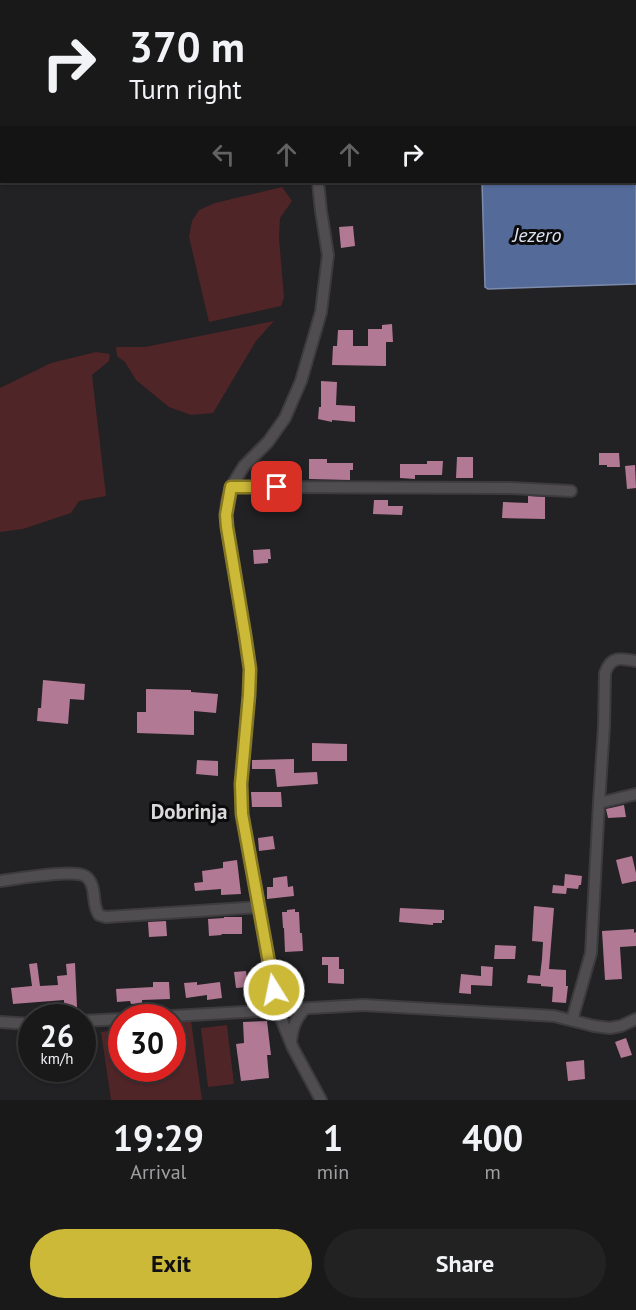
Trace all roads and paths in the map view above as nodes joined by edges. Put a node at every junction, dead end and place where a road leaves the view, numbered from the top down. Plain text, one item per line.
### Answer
1 (318, 183) edge
2 (231, 487) junction
3 (571, 491) dead end
4 (636, 661) edge
5 (636, 794) edge
6 (599, 803) junction
7 (0, 881) edge
8 (259, 907) junction
9 (305, 1009) junction
10 (278, 1011) junction
11 (186, 1016) edge
12 (636, 1019) edge
13 (572, 1020) junction
14 (0, 1022) edge
15 (18, 1023) edge
16 (291, 1042) junction
17 (321, 1100) edge

1 - 2 street
2 - 3 street
2 - 8 street
4 - 6 street
5 - 6 street
6 - 13 street
7 - 8 street
8 - 10 street
9 - 10 street
9 - 13 street
9 - 16 street
10 - 11 street
10 - 16 street
12 - 13 street
14 - 15 street
16 - 17 street

